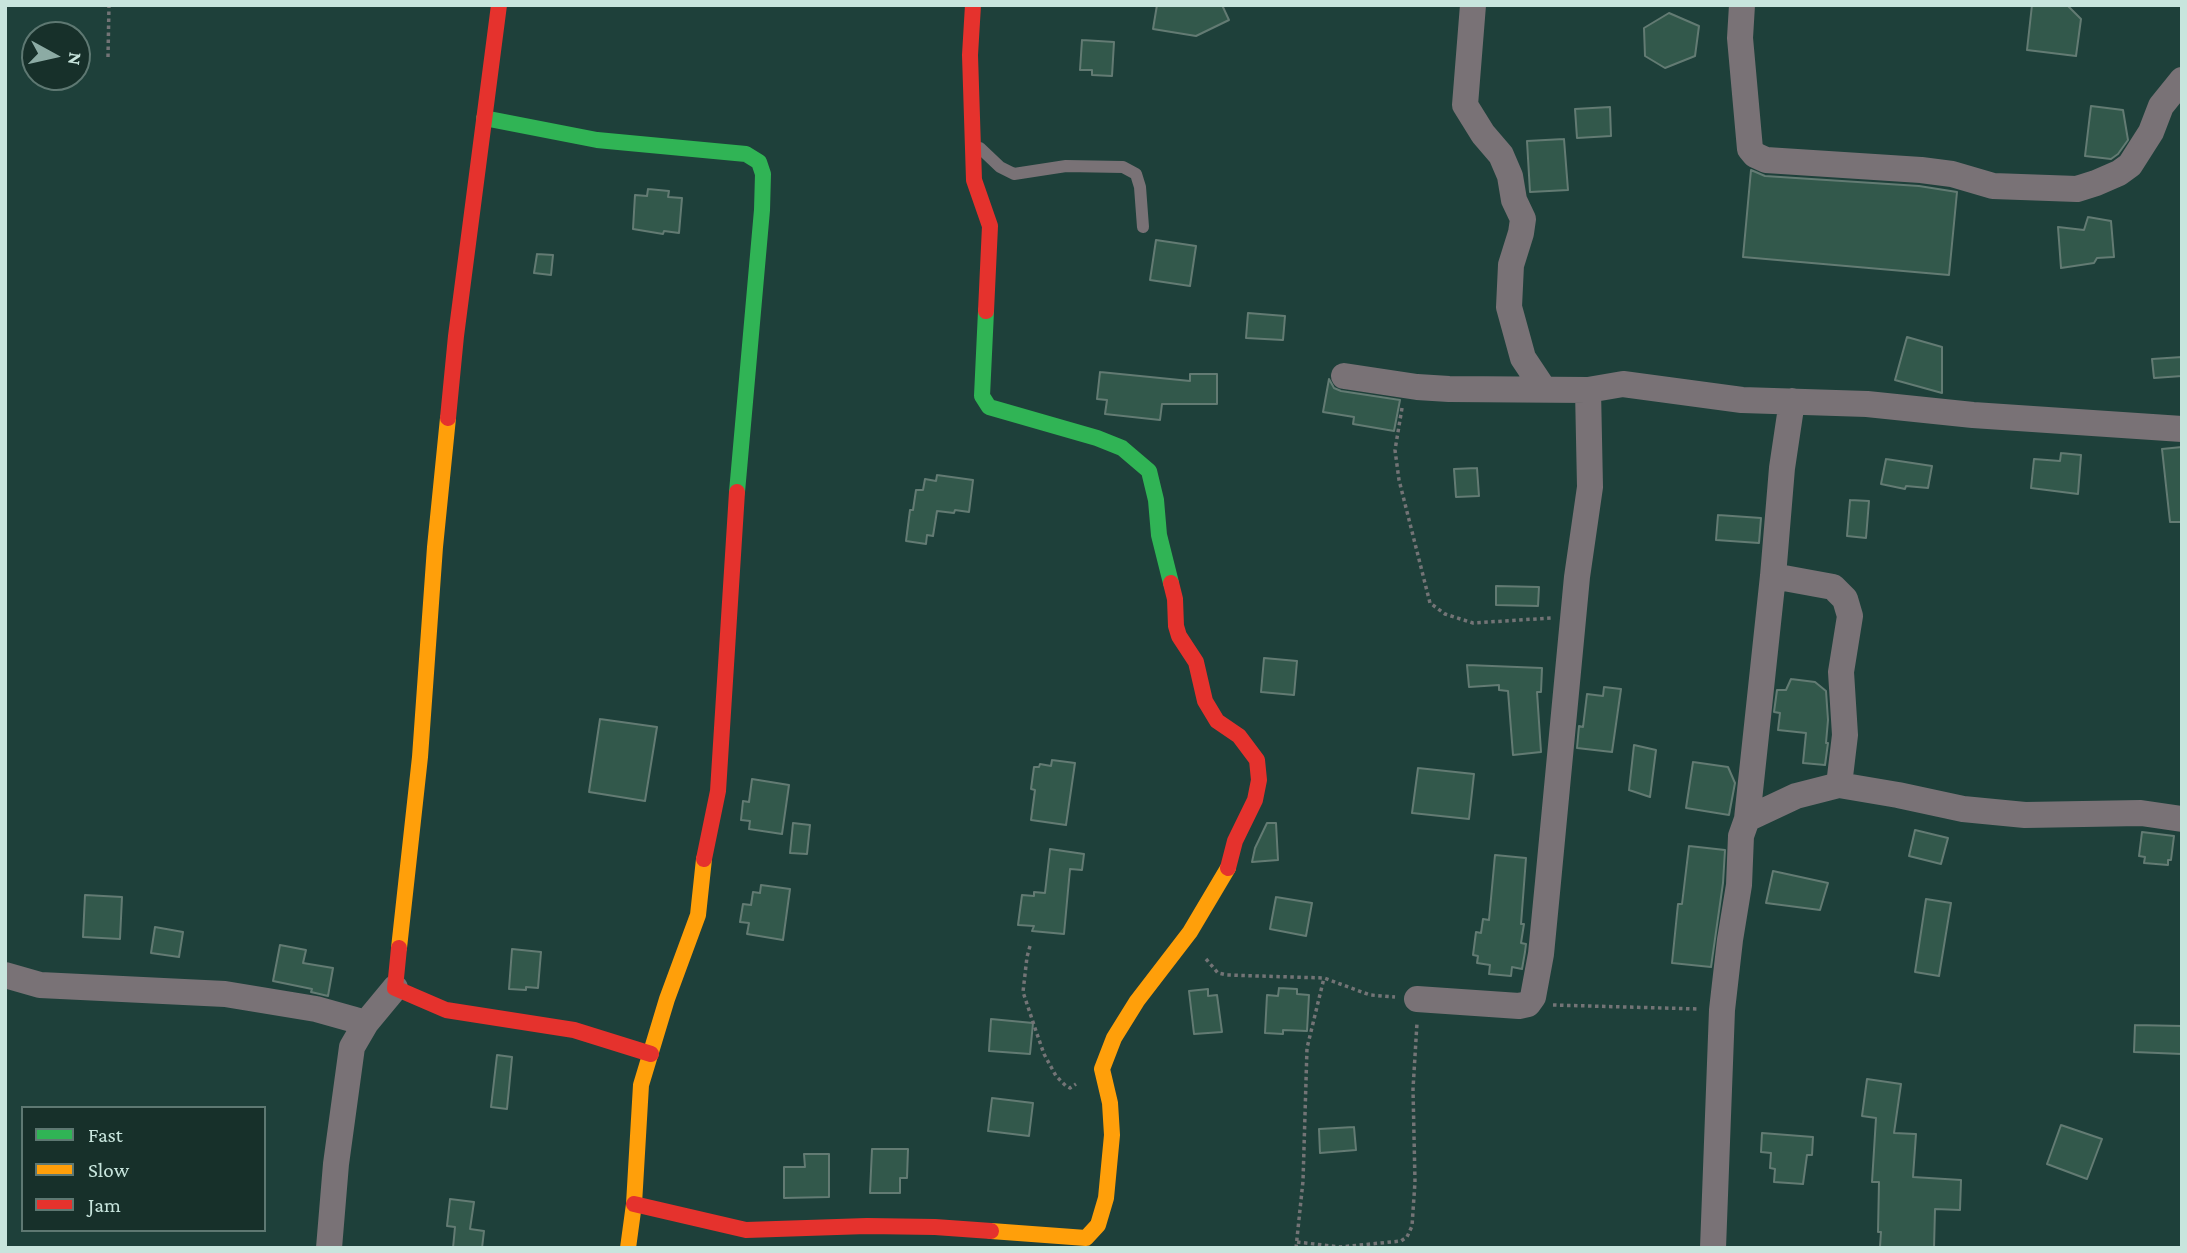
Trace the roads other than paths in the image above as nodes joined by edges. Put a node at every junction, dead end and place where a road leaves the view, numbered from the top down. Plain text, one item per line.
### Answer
1 (499, 5) edge
2 (973, 5) edge
3 (1473, 5) edge
4 (1742, 5) edge
5 (2182, 80) edge
6 (484, 118) junction
7 (972, 141) junction
8 (1143, 227) dead end
9 (1344, 376) dead end
10 (1543, 388) junction
11 (1588, 390) junction
12 (1792, 401) junction
13 (2182, 429) edge
14 (1773, 576) junction
15 (1839, 785) junction
16 (1746, 819) junction
17 (2182, 819) edge
18 (5, 975) edge
19 (395, 988) junction
20 (1417, 999) road end
21 (366, 1023) junction
22 (650, 1055) junction
23 (634, 1203) junction
24 (329, 1248) edge
25 (628, 1248) edge
26 (1713, 1248) edge

1 - 6 street
2 - 7 street
3 - 10 street
4 - 5 street
6 - 19 street
6 - 22 street
7 - 8 lane
7 - 23 street
9 - 10 street
10 - 11 street
11 - 12 street
11 - 20 street
12 - 13 street
12 - 14 street
14 - 15 street
14 - 16 street
15 - 16 street
15 - 17 street
16 - 26 street
18 - 21 street
19 - 21 street
19 - 22 street
21 - 24 street
22 - 23 street
23 - 25 street

